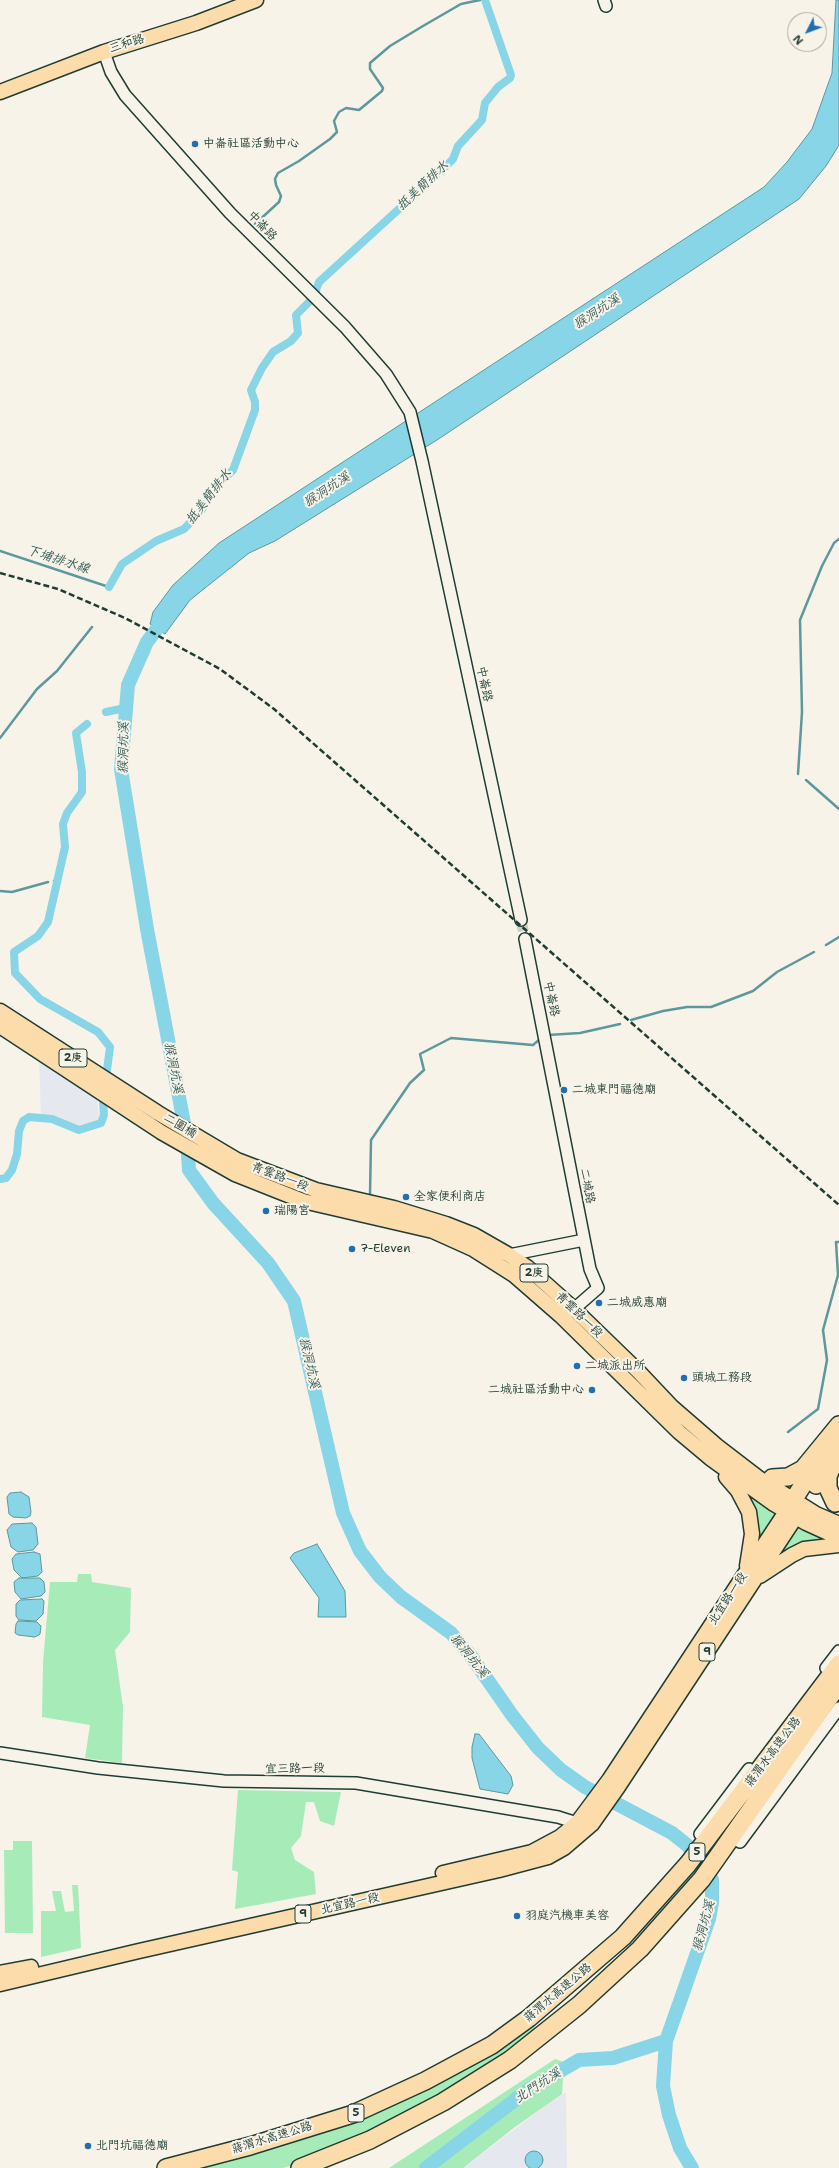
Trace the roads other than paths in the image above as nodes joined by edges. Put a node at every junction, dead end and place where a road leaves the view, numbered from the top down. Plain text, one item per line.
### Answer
1 (256, 0) edge
2 (104, 52) junction
3 (0, 92) edge
4 (521, 920) tunnel mouth
5 (525, 939) tunnel mouth
6 (0, 1011) edge
7 (0, 1026) edge
8 (546, 1040) joint
9 (215, 1148) joint
10 (220, 1167) joint
11 (584, 1240) junction
12 (509, 1255) junction
13 (574, 1310) junction
14 (561, 1316) junction
15 (604, 1349) junction
16 (839, 1426) edge
17 (839, 1446) edge
18 (839, 1452) edge
19 (710, 1458) junction
20 (766, 1478) junction
21 (837, 1506) edge
22 (795, 1508) junction
23 (839, 1524) edge
24 (839, 1538) edge
25 (839, 1545) edge
26 (751, 1576) junction
27 (839, 1651) edge
28 (839, 1664) edge
29 (839, 1684) edge
30 (839, 1708) edge
31 (0, 1753) edge
32 (585, 1822) junction
33 (700, 1834) dead end
34 (740, 1842) dead end
35 (0, 1973) edge
36 (0, 1984) edge
37 (166, 2168) edge
38 (300, 2168) edge

1 - 2 main road, 三和路
2 - 3 main road, 三和路
2 - 4 street, 中崙路
5 - 8 street, 中崙路
6 - 9 main road, 二圍橋 / 2庚
7 - 10 main road, 二圍橋 / 2庚
8 - 11 street, 二城路
9 - 12 main road, 青雲路一段 / 2庚
10 - 14 main road, 青雲路一段 / 2庚
11 - 12 street
11 - 13 street, 二城路
12 - 13 main road, 青雲路一段 / 2庚
13 - 14 street, 二城路
13 - 15 main road, 青雲路一段 / 2庚
14 - 15 main road, 青雲路一段 / 2庚
15 - 19 main road, 青雲路一段 / 2庚
15 - 20 main road, 青雲路一段 / 2庚
16 - 20 highway
16 - 22 highway
17 - 22 highway
18 - 21 highway
19 - 22 main road, 青雲路一段 / 2庚
19 - 26 main road
20 - 22 main road, 青雲路一段 / 2庚
22 - 23 main road, 青雲路一段
22 - 24 main road, 青雲路一段
22 - 26 main road, 北宜路一段 / 9
25 - 26 main road
26 - 32 main road, 北宜路一段 / 9
27 - 33 street
28 - 37 highway, 蔣渭水高速公路 / 5
29 - 38 highway, 蔣渭水高速公路 / 5
30 - 34 street
31 - 32 street, 宜三路一段
32 - 35 main road, 北宜路一段 / 9
32 - 36 main road, 北宜路一段 / 9

